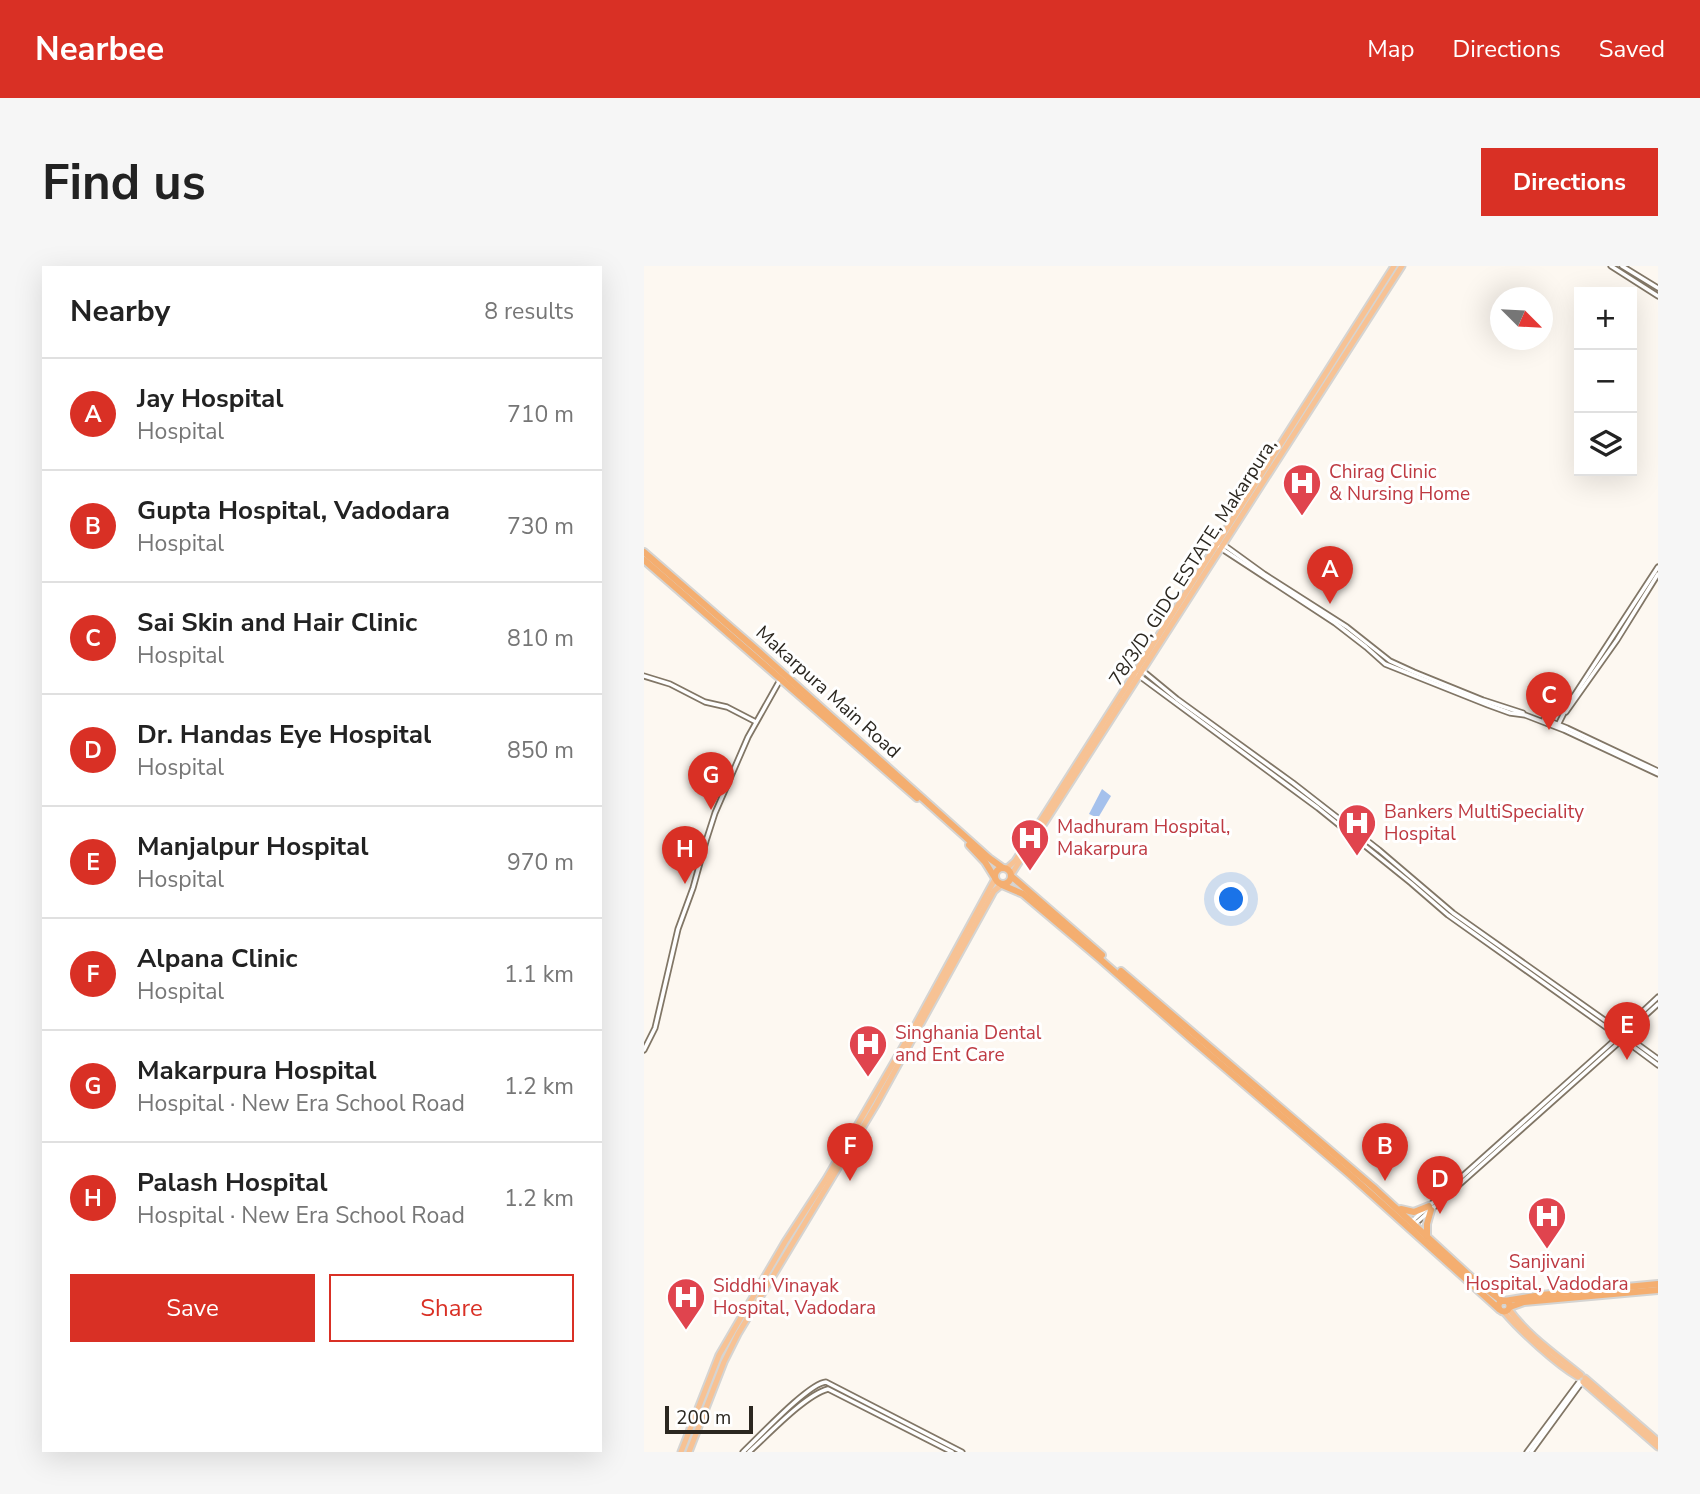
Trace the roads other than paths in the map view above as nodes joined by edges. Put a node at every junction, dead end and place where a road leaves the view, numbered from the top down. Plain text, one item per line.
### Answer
1 (1394, 266) edge
2 (1402, 266) edge
3 (1611, 266) edge
4 (1622, 266) edge
5 (1658, 288) edge
6 (1658, 296) edge
7 (1220, 545) junction
8 (644, 552) edge
9 (644, 560) edge
10 (1657, 573) edge
11 (683, 589) junction
12 (1139, 672) junction
13 (644, 676) edge
14 (783, 677) junction
15 (756, 722) junction
16 (1557, 725) junction
17 (1658, 772) edge
18 (987, 860) junction
19 (1008, 872) junction
20 (998, 882) junction
21 (1658, 997) edge
22 (1658, 1004) edge
23 (1621, 1035) junction
24 (644, 1050) edge
25 (1658, 1059) edge
26 (1658, 1065) edge
27 (1396, 1207) junction
28 (1430, 1208) junction
29 (1411, 1225) junction
30 (1427, 1236) junction
31 (1658, 1284) edge
32 (1658, 1290) edge
33 (1503, 1301) junction
34 (1506, 1309) junction
35 (1581, 1380) junction
36 (1658, 1441) edge
37 (1658, 1447) edge
38 (681, 1452) edge
39 (690, 1452) edge
40 (743, 1452) edge
41 (749, 1452) edge
42 (951, 1452) edge
43 (962, 1452) edge
44 (1529, 1452) edge

1 - 7 main road, 78/3/D, GIDC ESTATE, Makarpura,
2 - 7 main road, 78/3/D, GIDC ESTATE, Makarpura,
3 - 6 street
4 - 5 street
7 - 12 main road, 78/3/D, GIDC ESTATE, Makarpura,
7 - 16 street
8 - 11 highway, Makarpura Main Road
9 - 11 highway, Makarpura Main Road
10 - 16 street
11 - 14 highway, Makarpura Main Road
12 - 19 main road, 78/3/D, GIDC ESTATE, Makarpura,
12 - 23 street
13 - 15 street
14 - 15 street
14 - 18 highway, Makarpura Main Road
15 - 24 street
16 - 17 street
18 - 19 highway
18 - 20 highway
19 - 20 highway
19 - 20 highway
19 - 27 highway
20 - 29 highway
20 - 38 main road
20 - 39 main road
21 - 23 street
22 - 23 street
23 - 25 street
23 - 26 street
23 - 28 street
27 - 28 highway
27 - 29 highway
28 - 29 street
28 - 30 highway
29 - 30 highway
29 - 34 highway
30 - 33 highway
31 - 33 highway
32 - 34 highway
33 - 34 highway
34 - 35 main road
35 - 36 main road
35 - 37 main road
35 - 44 street
40 - 43 street
41 - 42 street

